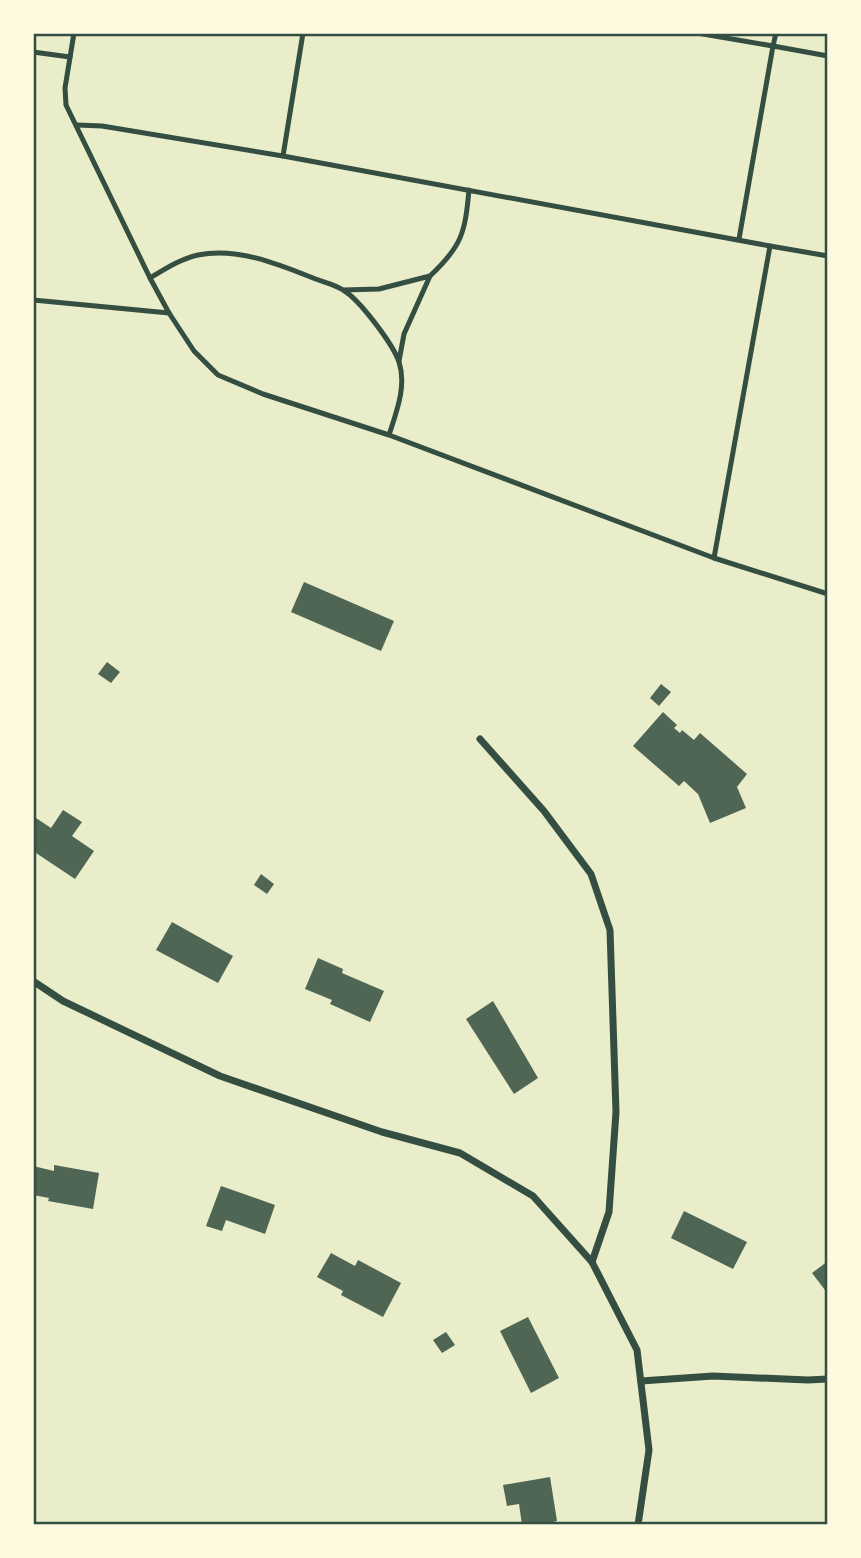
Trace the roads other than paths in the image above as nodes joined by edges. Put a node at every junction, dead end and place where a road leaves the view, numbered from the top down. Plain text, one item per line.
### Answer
1 (74, 33) edge
2 (303, 33) edge
3 (697, 33) edge
4 (776, 33) edge
5 (774, 46) junction
6 (33, 52) edge
7 (828, 56) edge
8 (70, 57) junction
9 (77, 125) junction
10 (283, 156) junction
11 (469, 190) junction
12 (739, 239) junction
13 (770, 246) junction
14 (828, 256) edge
15 (429, 276) junction
16 (149, 278) junction
17 (344, 290) junction
18 (33, 300) edge
19 (169, 313) junction
20 (399, 361) junction
21 (389, 436) junction
22 (714, 558) junction
23 (828, 594) edge
24 (480, 739) dead end
25 (35, 985) edge
26 (592, 1262) junction
27 (828, 1379) edge
28 (641, 1381) junction
29 (638, 1525) edge

1 - 8 lane
2 - 10 lane
3 - 5 lane
4 - 5 lane
5 - 7 lane
5 - 12 lane
6 - 8 lane
8 - 9 lane
9 - 10 lane
9 - 16 lane
10 - 11 lane
11 - 12 lane
11 - 15 lane
12 - 13 lane
13 - 14 lane
13 - 22 lane
15 - 17 lane
15 - 20 lane
16 - 17 lane
16 - 19 lane
17 - 20 lane
18 - 19 lane
19 - 21 lane
20 - 21 lane
21 - 22 lane
22 - 23 lane
24 - 26 street
25 - 26 street
26 - 28 street
27 - 28 street
28 - 29 street

